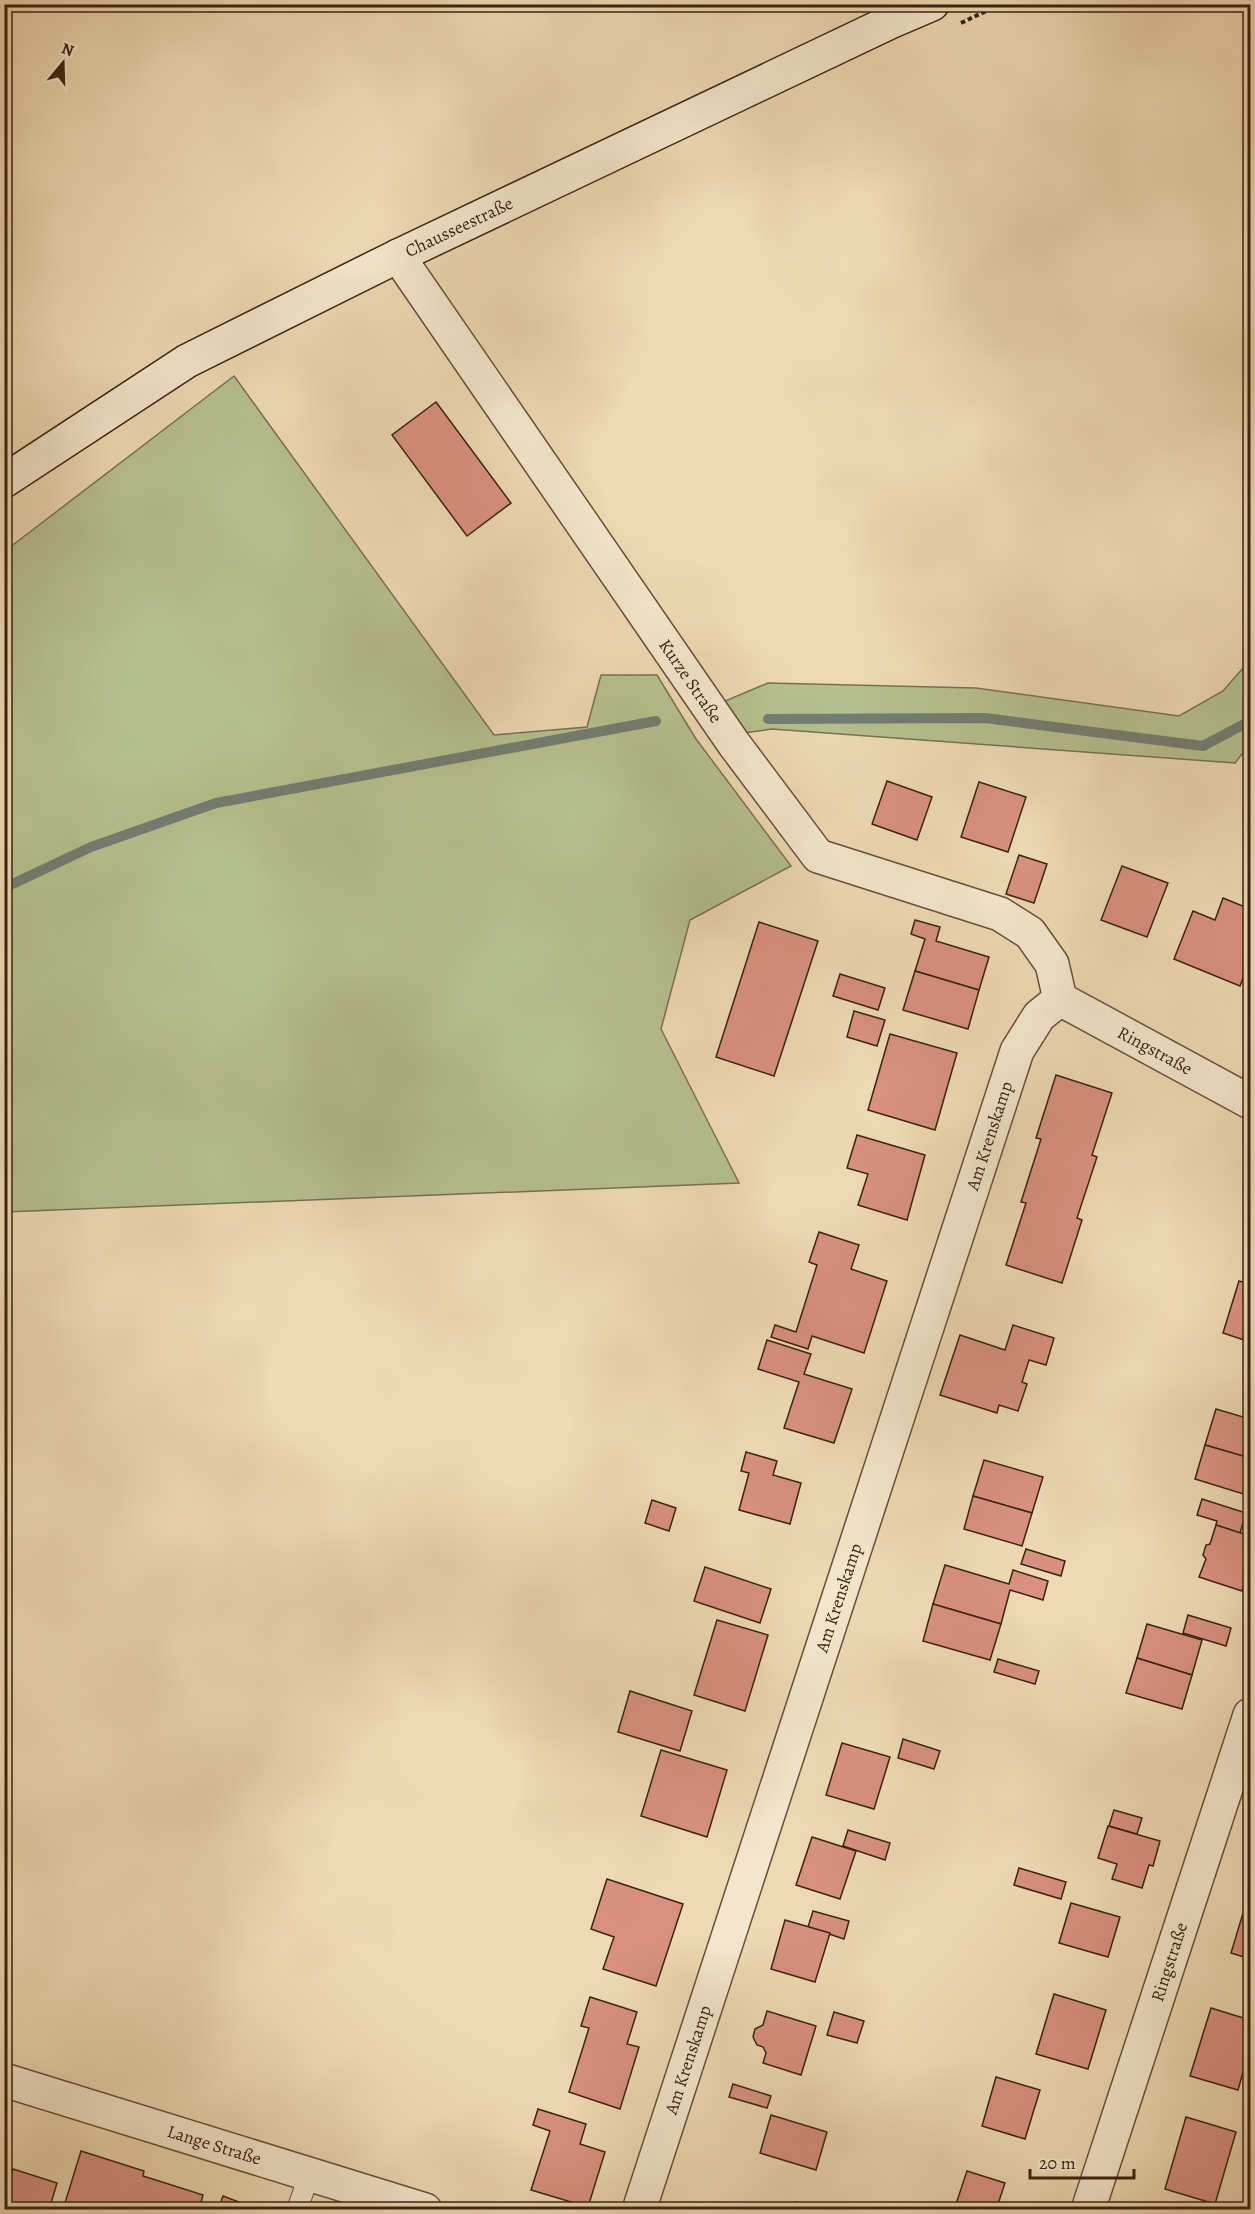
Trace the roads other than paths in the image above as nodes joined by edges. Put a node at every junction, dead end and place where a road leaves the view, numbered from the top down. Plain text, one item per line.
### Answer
1 (932, 4) edge
2 (398, 256) junction
3 (4, 482) edge
4 (1060, 999) junction
5 (1251, 1102) edge
6 (1251, 1715) edge
7 (4, 2080) edge
8 (309, 2175) junction
9 (297, 2210) edge
10 (425, 2210) edge
11 (639, 2210) edge
12 (1088, 2210) edge

1 - 2 street, Chausseestraße
2 - 3 street, Chausseestraße
2 - 4 street, Kurze Straße
4 - 5 street, Ringstraße
4 - 11 street, Am Krenskamp
6 - 12 street, Ringstraße
7 - 8 street, Lange Straße
8 - 9 lane
8 - 10 street, Lange Straße

